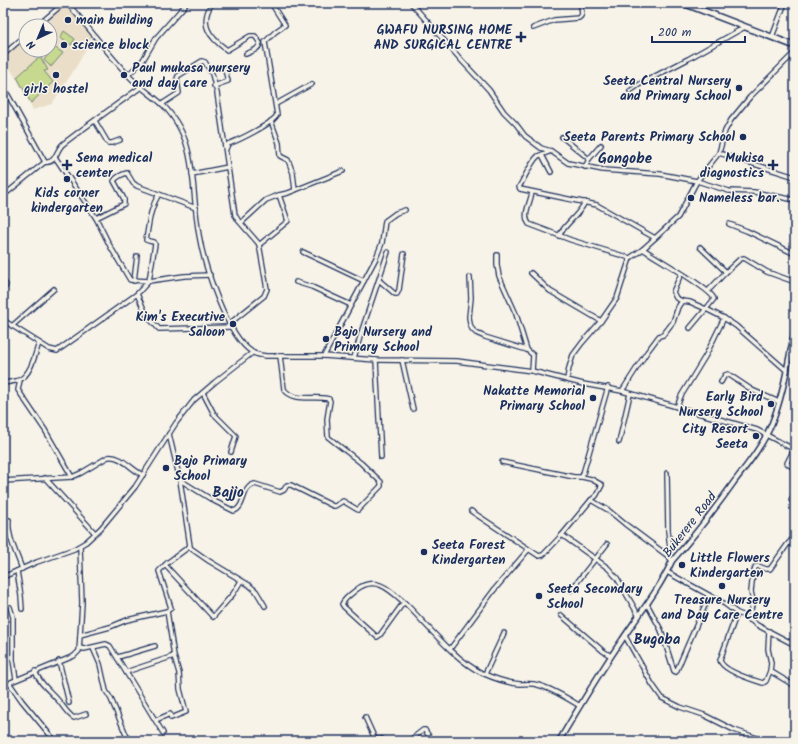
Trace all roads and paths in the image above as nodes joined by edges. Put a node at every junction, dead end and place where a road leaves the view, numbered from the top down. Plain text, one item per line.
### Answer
1 (65, 3) edge
2 (187, 3) edge
3 (205, 3) edge
4 (212, 3) edge
5 (272, 3) edge
6 (411, 3) edge
7 (583, 3) edge
8 (683, 3) edge
9 (785, 3) edge
10 (691, 5) edge
11 (47, 18) edge
12 (746, 27) junction
13 (533, 28) dead end
14 (772, 37) junction
15 (18, 42) edge
16 (793, 45) edge
17 (795, 52) edge
18 (3, 54) edge
19 (246, 54) dead end
20 (225, 70) dead end
21 (128, 75) junction
22 (312, 84) dead end
23 (3, 86) edge
24 (214, 86) junction
25 (141, 87) junction
26 (630, 91) dead end
27 (7, 95) junction
28 (3, 99) edge
29 (162, 104) junction
30 (276, 104) junction
31 (95, 121) junction
32 (271, 121) junction
33 (562, 137) dead end
34 (120, 140) dead end
35 (601, 145) dead end
36 (226, 150) junction
37 (551, 152) junction
38 (719, 153) junction
39 (542, 155) junction
40 (55, 157) junction
41 (589, 159) junction
42 (45, 162) junction
43 (228, 167) junction
44 (585, 167) junction
45 (343, 171) dead end
46 (551, 172) dead end
47 (192, 174) junction
48 (795, 177) edge
49 (697, 181) junction
50 (295, 190) junction
51 (532, 192) junction
52 (159, 194) junction
53 (279, 195) junction
54 (3, 196) edge
55 (795, 200) edge
56 (585, 202) junction
57 (196, 208) junction
58 (404, 210) dead end
59 (96, 218) junction
60 (241, 223) junction
61 (729, 224) dead end
62 (559, 236) junction
63 (655, 238) junction
64 (259, 246) junction
65 (700, 247) dead end
66 (643, 249) junction
67 (303, 252) dead end
68 (388, 252) dead end
69 (404, 254) dead end
70 (795, 254) edge
71 (497, 255) dead end
72 (137, 256) dead end
73 (630, 258) junction
74 (726, 272) junction
75 (531, 273) dead end
76 (682, 274) junction
77 (210, 275) junction
78 (470, 277) dead end
79 (3, 280) edge
80 (134, 281) junction
81 (149, 281) junction
82 (364, 281) junction
83 (380, 281) junction
84 (296, 282) dead end
85 (795, 282) edge
86 (54, 289) dead end
87 (3, 291) edge
88 (708, 291) junction
89 (137, 294) junction
90 (682, 301) junction
91 (351, 305) junction
92 (706, 309) junction
93 (724, 318) junction
94 (3, 320) edge
95 (601, 321) junction
96 (230, 325) junction
97 (12, 326) junction
98 (690, 328) dead end
99 (795, 331) edge
100 (39, 343) junction
101 (527, 350) junction
102 (252, 352) junction
103 (280, 356) junction
104 (324, 356) junction
105 (354, 358) junction
106 (376, 360) junction
107 (402, 360) junction
108 (532, 371) junction
109 (787, 371) junction
110 (567, 379) junction
111 (20, 380) junction
112 (721, 382) dead end
113 (3, 383) edge
114 (608, 387) junction
115 (622, 391) junction
116 (203, 393) junction
117 (630, 394) junction
118 (779, 402) junction
119 (677, 407) junction
120 (413, 409) dead end
121 (169, 434) junction
122 (766, 435) junction
123 (619, 442) dead end
124 (794, 449) edge
125 (231, 452) dead end
126 (381, 457) dead end
127 (502, 462) dead end
128 (795, 468) edge
129 (666, 473) dead end
130 (143, 475) junction
131 (72, 477) junction
132 (582, 477) junction
133 (44, 478) junction
134 (180, 480) junction
135 (3, 481) edge
136 (795, 494) edge
137 (591, 500) junction
138 (795, 504) edge
139 (471, 511) dead end
140 (9, 520) dead end
141 (95, 533) junction
142 (562, 535) junction
143 (795, 536) edge
144 (607, 544) dead end
145 (80, 547) junction
146 (189, 547) junction
147 (528, 550) junction
148 (668, 556) junction
149 (595, 558) junction
150 (672, 561) junction
151 (165, 565) junction
152 (22, 569) junction
153 (17, 571) junction
154 (667, 572) junction
155 (3, 576) edge
156 (241, 581) junction
157 (571, 590) dead end
158 (709, 596) junction
159 (404, 602) junction
160 (647, 604) junction
161 (265, 606) dead end
162 (10, 607) dead end
163 (22, 609) dead end
164 (167, 611) junction
165 (737, 613) junction
166 (561, 616) dead end
167 (639, 616) junction
168 (749, 620) junction
169 (769, 631) junction
170 (504, 632) dead end
171 (80, 635) junction
172 (625, 636) junction
173 (795, 645) edge
174 (155, 646) dead end
175 (80, 648) junction
176 (93, 648) junction
177 (450, 649) junction
178 (174, 656) junction
179 (611, 656) junction
180 (118, 657) junction
181 (60, 661) junction
182 (35, 671) junction
183 (770, 671) junction
184 (126, 672) junction
185 (485, 674) junction
186 (16, 679) junction
187 (795, 686) edge
188 (69, 703) dead end
189 (580, 706) junction
190 (86, 714) dead end
191 (365, 717) dead end
192 (156, 720) junction
193 (163, 734) dead end
194 (127, 737) dead end
195 (760, 739) dead end
196 (55, 741) edge
197 (384, 741) edge
198 (408, 741) edge
199 (432, 741) edge
200 (559, 741) edge

1 - 11 street
1 - 21 street
2 - 21 street
3 - 4 street
4 - 19 street
5 - 30 street
6 - 37 street
7 - 13 street
8 - 10 highway
9 - 14 street
10 - 12 highway
12 - 14 highway
12 - 26 street
14 - 16 highway
15 - 18 street
17 - 38 street
20 - 24 street
21 - 25 street
22 - 30 street
23 - 27 street
24 - 29 street
24 - 36 street
25 - 29 street
25 - 31 street
27 - 28 street
27 - 42 street
29 - 47 street
30 - 32 street
31 - 34 street
31 - 40 street
32 - 36 street
32 - 50 street
33 - 41 street
35 - 41 street
36 - 43 street
37 - 39 street
37 - 44 street
38 - 48 street
38 - 49 street
39 - 46 street
39 - 51 street
40 - 42 street
40 - 59 street
41 - 44 street
42 - 54 street
43 - 47 street
43 - 60 street
44 - 49 street
45 - 50 street
47 - 57 street
49 - 55 street
49 - 63 street
50 - 53 street
51 - 56 street
51 - 62 street
52 - 57 street
52 - 59 street
52 - 81 street
53 - 60 street
53 - 64 street
56 - 62 street
56 - 63 street
57 - 77 street
58 - 82 street
59 - 80 street
60 - 64 street
61 - 70 street
62 - 73 street
63 - 66 street
64 - 96 street
65 - 74 street
66 - 73 street
66 - 76 street
67 - 82 street
68 - 83 street
69 - 83 street
71 - 101 street
72 - 80 street
73 - 95 street
74 - 85 street
74 - 88 street
75 - 95 street
76 - 88 street
76 - 90 street
77 - 81 street
77 - 96 street
78 - 101 street
79 - 87 street
80 - 81 street
81 - 89 street
82 - 91 street
83 - 105 street
84 - 91 street
86 - 97 street
88 - 92 street
89 - 96 street
89 - 100 street
90 - 92 street
90 - 115 street
91 - 104 street
92 - 93 street
92 - 98 street
93 - 109 street
93 - 119 street
94 - 97 street
95 - 110 street
96 - 102 street
97 - 100 street
99 - 109 main road, Bukerere Road
100 - 111 street
101 - 108 street
102 - 103 street
102 - 116 street
103 - 104 street
103 - 134 street
104 - 105 street
105 - 106 street
106 - 107 street
106 - 126 street
107 - 108 street
107 - 120 street
108 - 110 street
109 - 118 main road, Bukerere Road
110 - 114 street
111 - 113 street
111 - 131 street
112 - 118 street
114 - 115 street
114 - 132 street
115 - 117 street
116 - 121 street
116 - 125 street
117 - 119 street
117 - 123 street
118 - 122 main road, Bukerere Road
119 - 122 street
121 - 130 street
121 - 134 street
122 - 124 street
122 - 150 main road, Bukerere Road
124 - 128 street
127 - 132 street
129 - 148 street
130 - 131 street
130 - 141 street
131 - 133 street
132 - 137 street
133 - 135 street
133 - 141 street
134 - 146 street
136 - 138 street
137 - 142 street
137 - 148 street
139 - 147 street
140 - 152 street
141 - 145 street
142 - 147 street
142 - 149 street
143 - 168 street
144 - 149 street
145 - 152 street
145 - 171 street
146 - 151 street
146 - 156 street
147 - 177 street
148 - 150 street
149 - 157 street
149 - 167 street
150 - 154 main road, Bukerere Road
151 - 156 street
151 - 164 street
152 - 153 street
153 - 155 street
153 - 163 street
154 - 158 street
154 - 160 main road, Bukerere Road
156 - 161 street
158 - 160 street
158 - 165 street
159 - 159 street
159 - 177 street
160 - 167 main road, Bukerere Road
162 - 186 street
164 - 171 street
164 - 178 street
165 - 168 street
165 - 183 street
166 - 179 street
167 - 172 main road, Bukerere Road
168 - 169 street
169 - 173 street
169 - 183 street
170 - 185 street
171 - 175 street
172 - 179 main road, Bukerere Road
172 - 195 street
174 - 180 street
175 - 176 street
175 - 181 street
176 - 180 street
176 - 194 street
177 - 185 street
178 - 184 street
178 - 192 street
179 - 189 main road, Bukerere Road
180 - 184 street
181 - 182 street
181 - 188 street
182 - 186 street
182 - 190 street
183 - 187 street
184 - 192 street
185 - 189 street
186 - 196 street
189 - 200 main road, Bukerere Road
191 - 197 street
192 - 193 street
198 - 199 street

